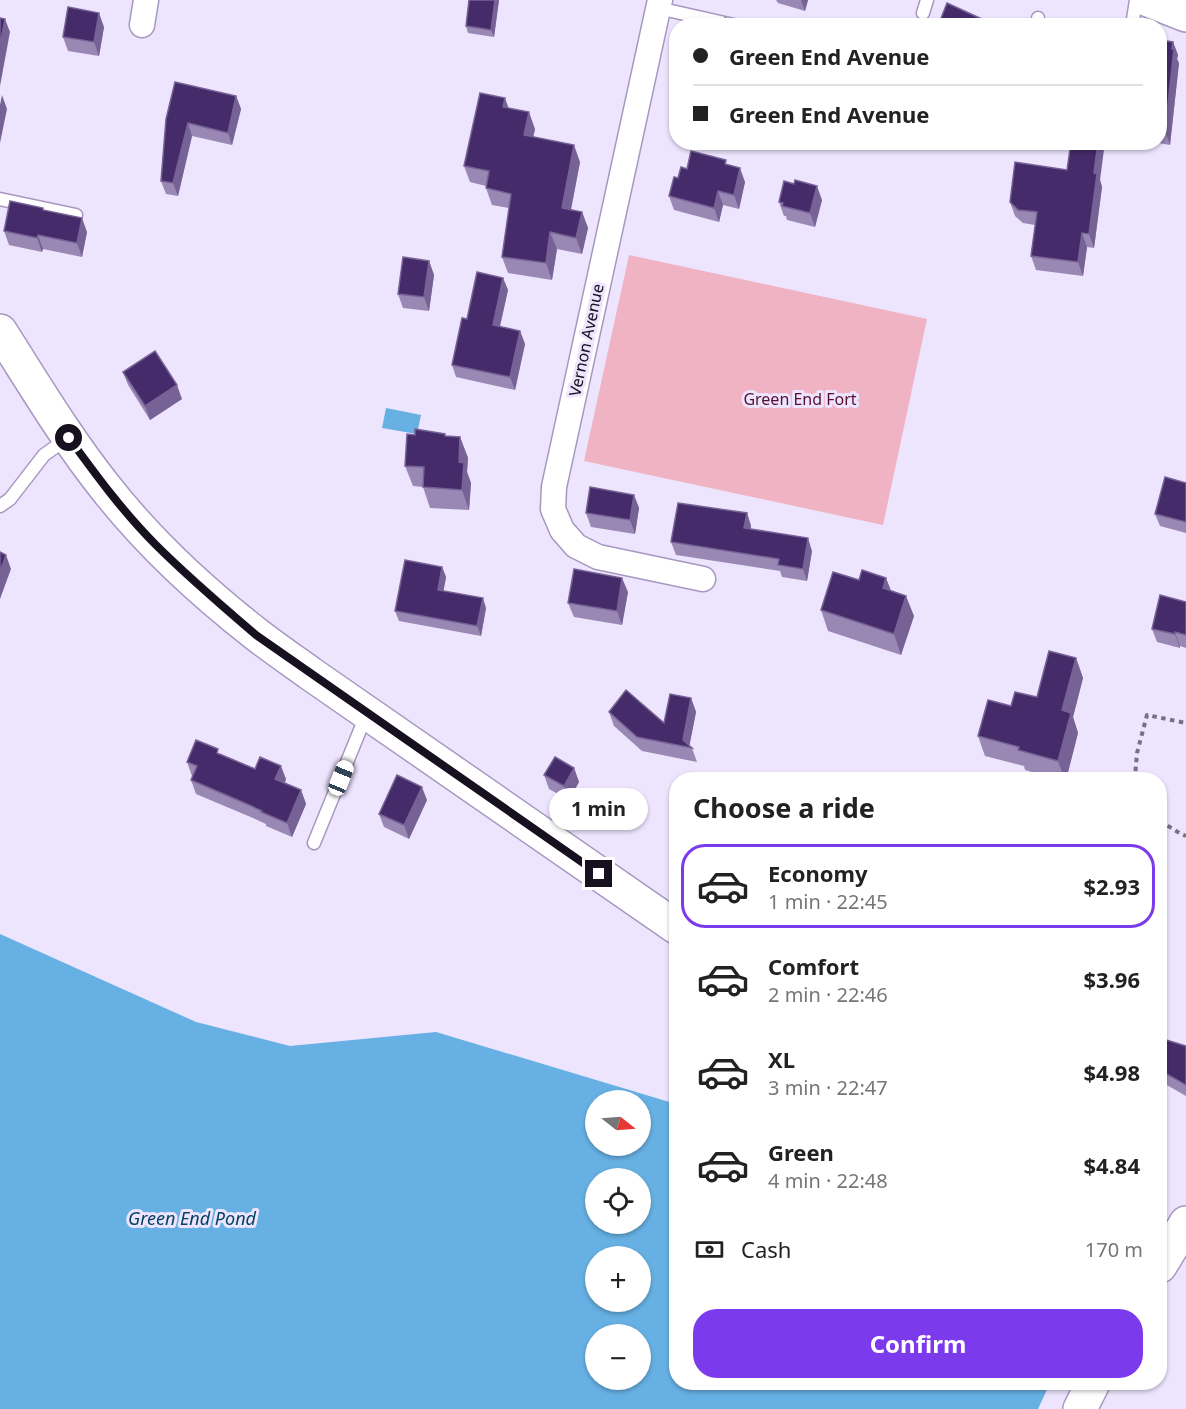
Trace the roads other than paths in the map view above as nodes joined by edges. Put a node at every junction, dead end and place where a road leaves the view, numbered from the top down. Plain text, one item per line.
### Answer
1 (146, 0) edge
2 (927, 0) edge
3 (1136, 0) edge
4 (1148, 0) edge
5 (659, 4) edge
6 (922, 13) dead end
7 (1186, 15) edge
8 (709, 18) edge
9 (1133, 18) edge
10 (142, 25) dead end
11 (0, 200) edge
12 (76, 215) edge
13 (0, 331) edge
14 (69, 438) junction
15 (3, 505) edge
16 (703, 579) dead end
17 (368, 712) junction
18 (314, 843) dead end
19 (669, 922) edge
20 (1167, 1220) edge
21 (1186, 1223) edge
22 (1167, 1254) edge
23 (1090, 1390) edge
24 (1080, 1409) edge

1 - 10 street
2 - 6 lane
3 - 9 lane
4 - 7 street
5 - 8 lane
5 - 16 street, Vernon Avenue
11 - 12 lane
13 - 14 street
14 - 15 lane
14 - 17 street
17 - 18 lane
17 - 19 street
20 - 21 street
21 - 22 street
23 - 24 street

